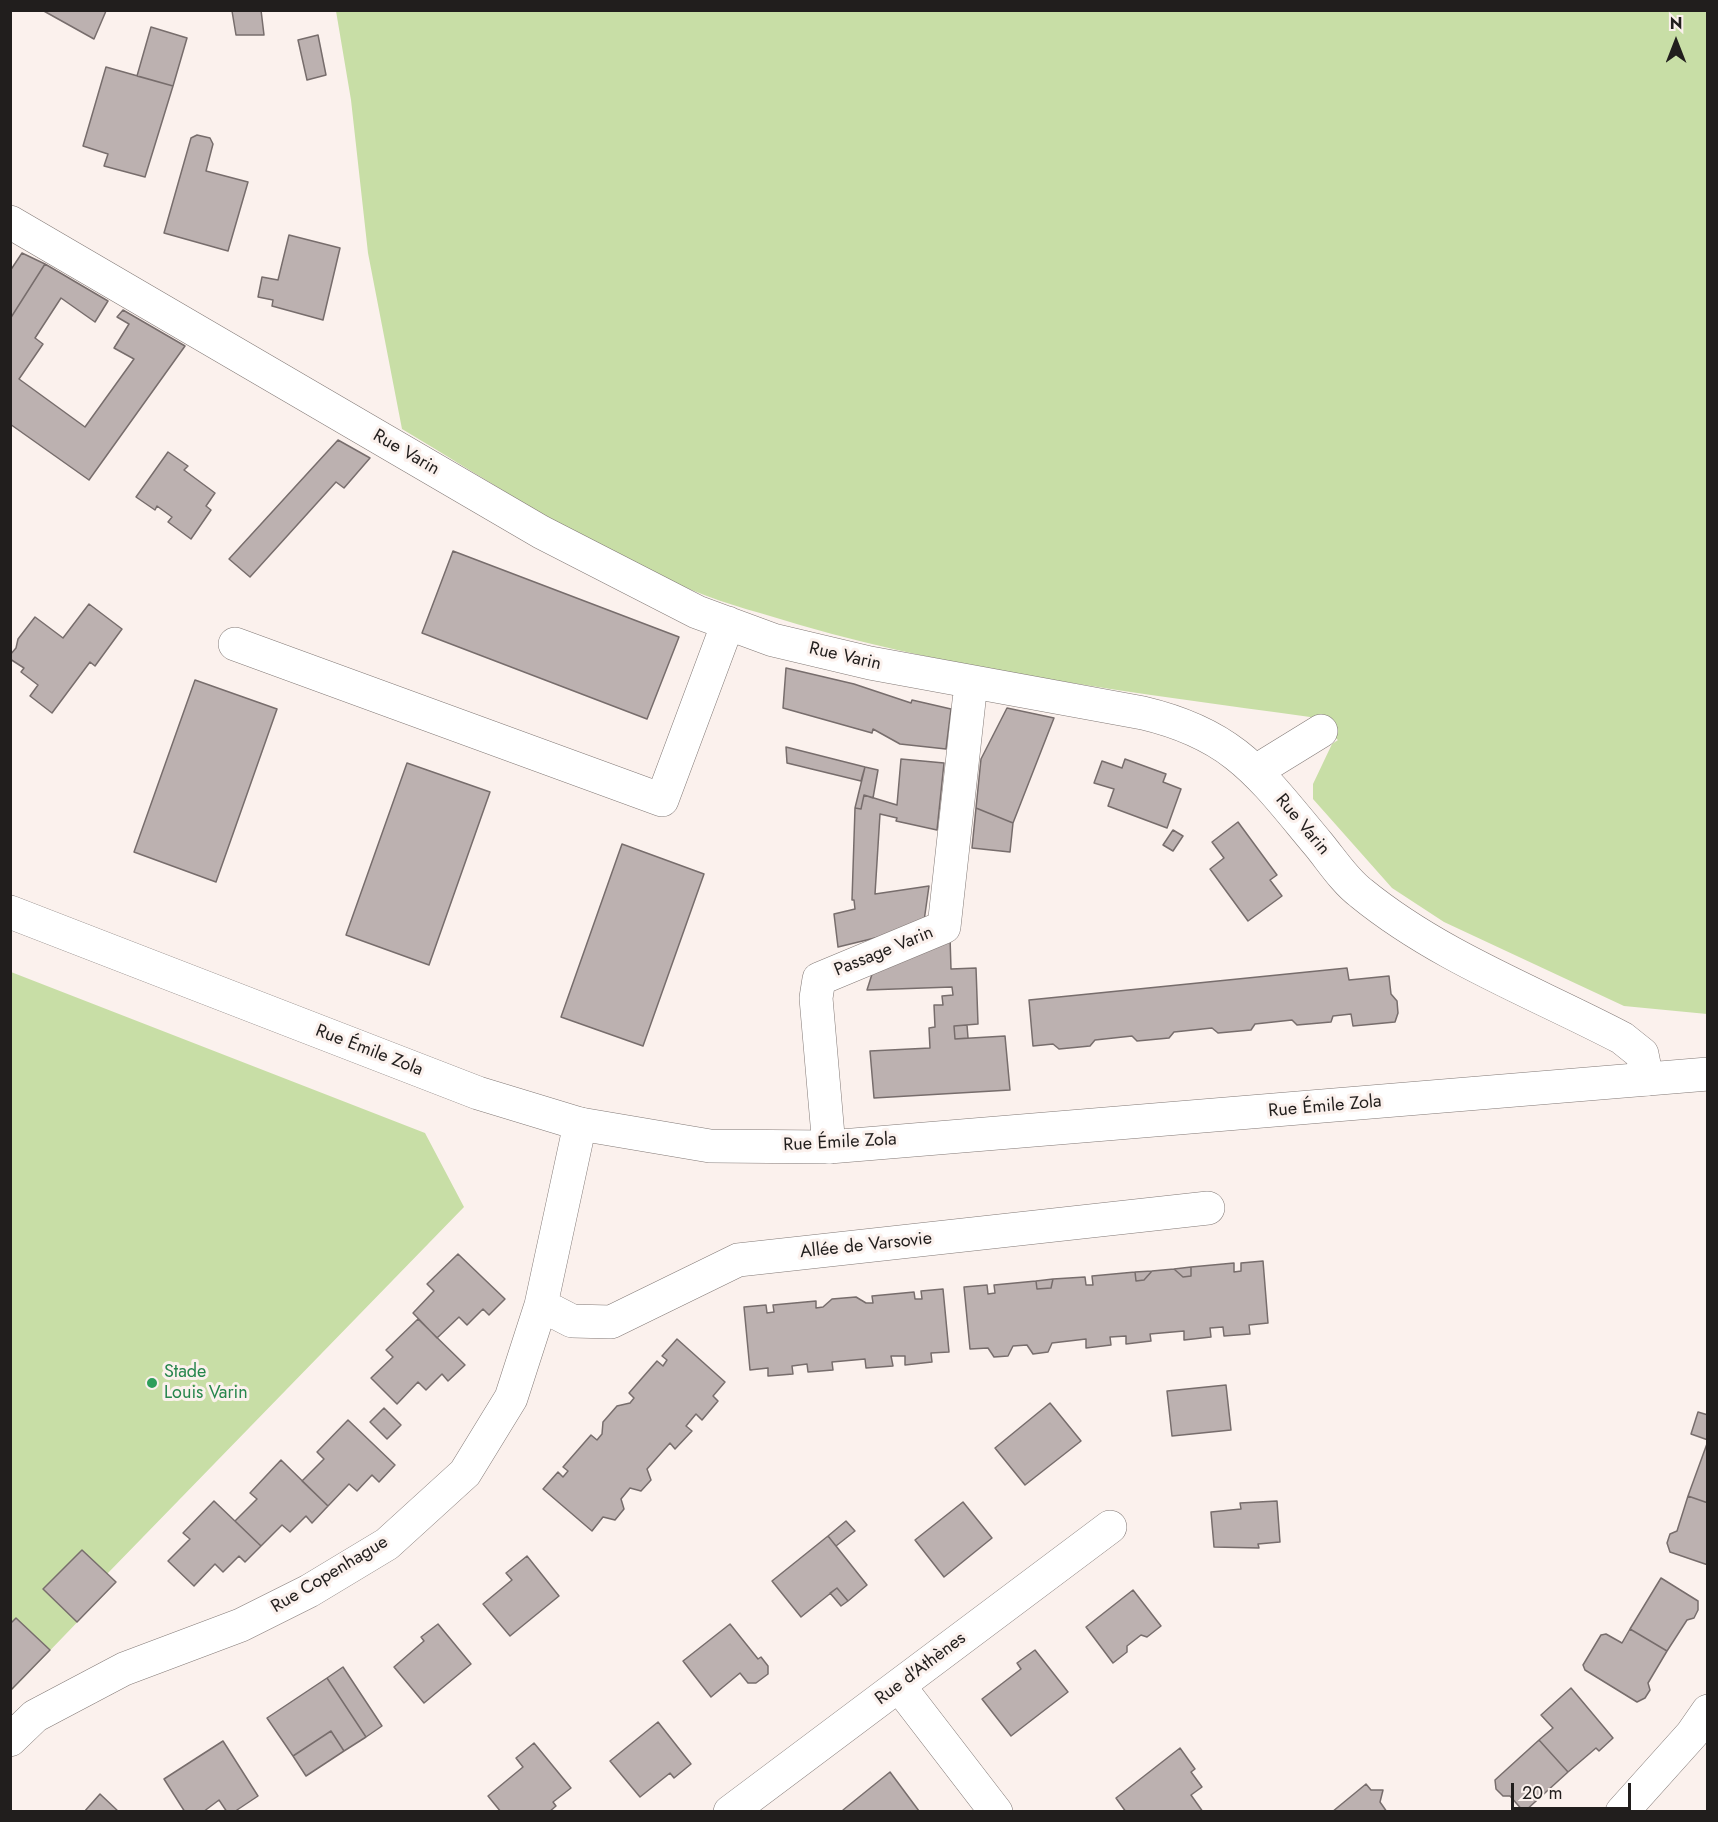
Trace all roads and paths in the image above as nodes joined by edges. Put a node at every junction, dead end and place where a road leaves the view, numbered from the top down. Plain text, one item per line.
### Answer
1 (10, 222) edge
2 (728, 623) junction
3 (235, 644) dead end
4 (971, 683) junction
5 (1321, 731) dead end
6 (1256, 771) junction
7 (10, 912) edge
8 (1707, 1074) edge
9 (1647, 1079) junction
10 (580, 1124) junction
11 (829, 1147) junction
12 (1208, 1208) dead end
13 (541, 1305) junction
14 (1110, 1527) dead end
15 (899, 1686) junction
16 (1707, 1711) edge
17 (10, 1740) edge
18 (730, 1812) edge
19 (996, 1812) edge
20 (1622, 1812) edge

1 - 2 street, Rue Varin
2 - 3 street
2 - 4 street, Rue Varin
4 - 6 street, Rue Varin
4 - 11 street, Passage Varin
5 - 6 street
6 - 9 street, Rue Varin
7 - 10 street, Rue Émile Zola
8 - 9 street, Rue Émile Zola
9 - 11 street, Rue Émile Zola
10 - 11 street, Rue Émile Zola
10 - 13 street, Rue Copenhague
12 - 13 street, Allée de Varsovie
13 - 17 street, Rue Copenhague
14 - 15 street, Rue d'Athènes
15 - 18 street, Rue d'Athènes
15 - 19 street
16 - 20 street

